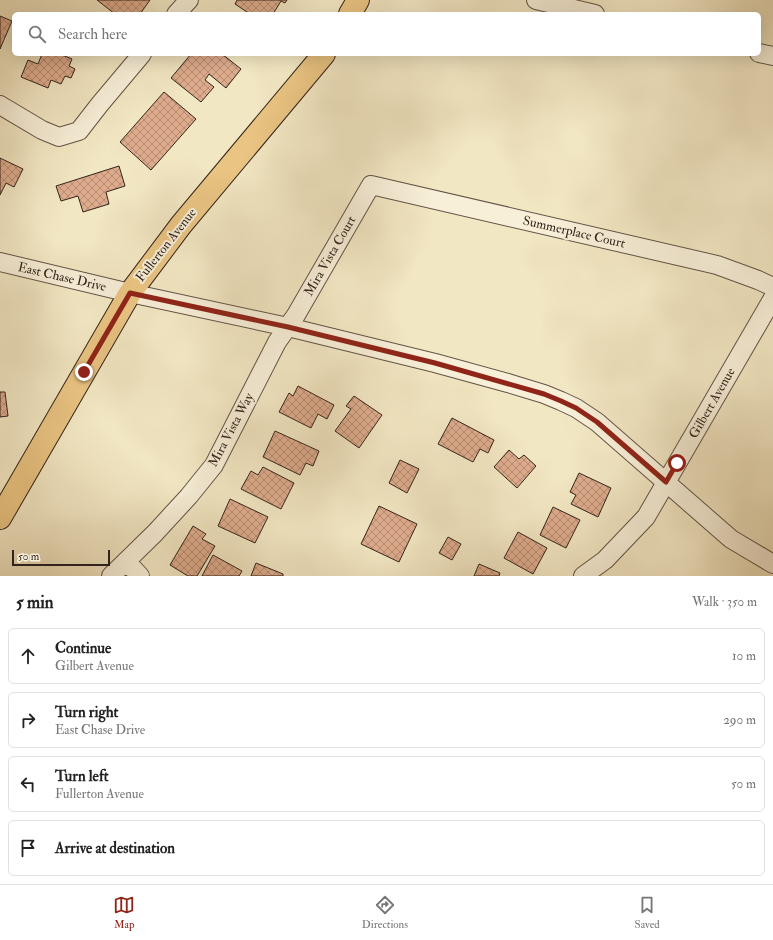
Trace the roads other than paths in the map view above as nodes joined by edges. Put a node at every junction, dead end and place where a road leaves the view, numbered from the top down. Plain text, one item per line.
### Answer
1 (189, 0) edge
2 (358, 0) edge
3 (536, 0) edge
4 (178, 12) edge
5 (351, 12) edge
6 (587, 12) edge
7 (761, 53) edge
8 (140, 56) edge
9 (322, 56) edge
10 (773, 56) edge
11 (0, 105) edge
12 (371, 185) joint
13 (0, 262) edge
14 (773, 287) edge
15 (130, 293) junction
16 (773, 298) edge
17 (288, 327) junction
18 (666, 482) junction
19 (0, 518) edge
20 (126, 561) junction
21 (773, 564) edge
22 (111, 576) edge
23 (140, 576) edge
24 (583, 576) edge

1 - 4 street
2 - 5 main road
3 - 6 street
7 - 10 street
8 - 11 street
9 - 15 main road, Fullerton Avenue
12 - 14 street, Summerplace Court
12 - 17 street, Mira Vista Court
13 - 15 street, East Chase Drive
15 - 17 street, East Chase Drive
15 - 19 main road, Fullerton Avenue
16 - 18 street, Gilbert Avenue
17 - 18 street, East Chase Drive
17 - 20 street, Mira Vista Way
18 - 21 street, East Chase Drive
18 - 24 street, Gilbert Avenue
20 - 22 street, Mira Vista Way
20 - 23 street

